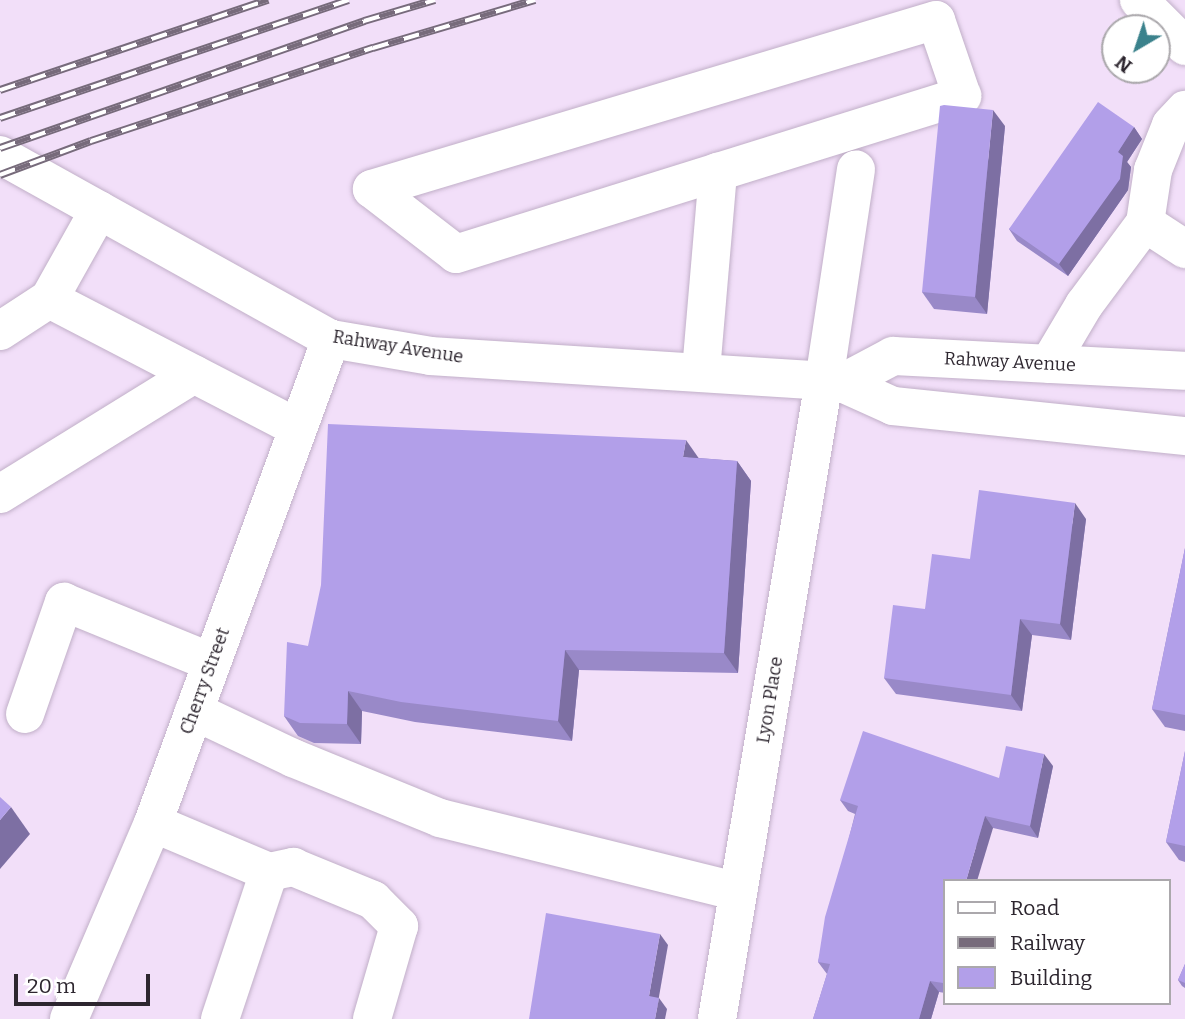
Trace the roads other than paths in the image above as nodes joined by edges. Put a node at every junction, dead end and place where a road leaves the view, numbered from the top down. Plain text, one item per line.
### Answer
1 (1151, 3) edge
2 (1185, 46) edge
3 (1185, 110) edge
4 (0, 155) edge
5 (856, 169) dead end
6 (718, 172) junction
7 (99, 210) junction
8 (1145, 223) junction
9 (1185, 249) edge
10 (49, 299) junction
11 (0, 331) edge
12 (331, 340) junction
13 (1049, 364) junction
14 (701, 371) junction
15 (1185, 371) edge
16 (194, 374) junction
17 (833, 382) junction
18 (298, 428) junction
19 (1185, 436) edge
20 (0, 495) edge
21 (211, 662) junction
22 (194, 711) junction
23 (25, 714) dead end
24 (153, 822) junction
25 (269, 872) junction
26 (738, 892) junction
27 (69, 1019) edge
28 (220, 1019) edge
29 (372, 1019) edge
30 (717, 1019) edge

1 - 2 main road
3 - 8 main road
4 - 7 main road, Rahway Avenue
5 - 17 main road, Lyon Place
6 - 6 main road
6 - 14 main road
7 - 10 main road
7 - 12 main road, Rahway Avenue
8 - 9 main road
8 - 13 main road
10 - 11 main road
10 - 16 main road
12 - 14 main road, Rahway Avenue
12 - 18 main road, Cherry Street
13 - 15 main road, Rahway Avenue
13 - 17 main road, Rahway Avenue
14 - 17 main road, Rahway Avenue
16 - 18 main road
16 - 20 main road
17 - 19 main road, Rahway Avenue
17 - 26 main road, Lyon Place
18 - 21 main road, Cherry Street
21 - 22 main road, Cherry Street
21 - 23 main road
22 - 24 main road, Cherry Street
22 - 26 main road
24 - 25 main road
24 - 27 main road, Cherry Street
25 - 28 main road
25 - 29 main road
26 - 30 main road, Lyon Place

